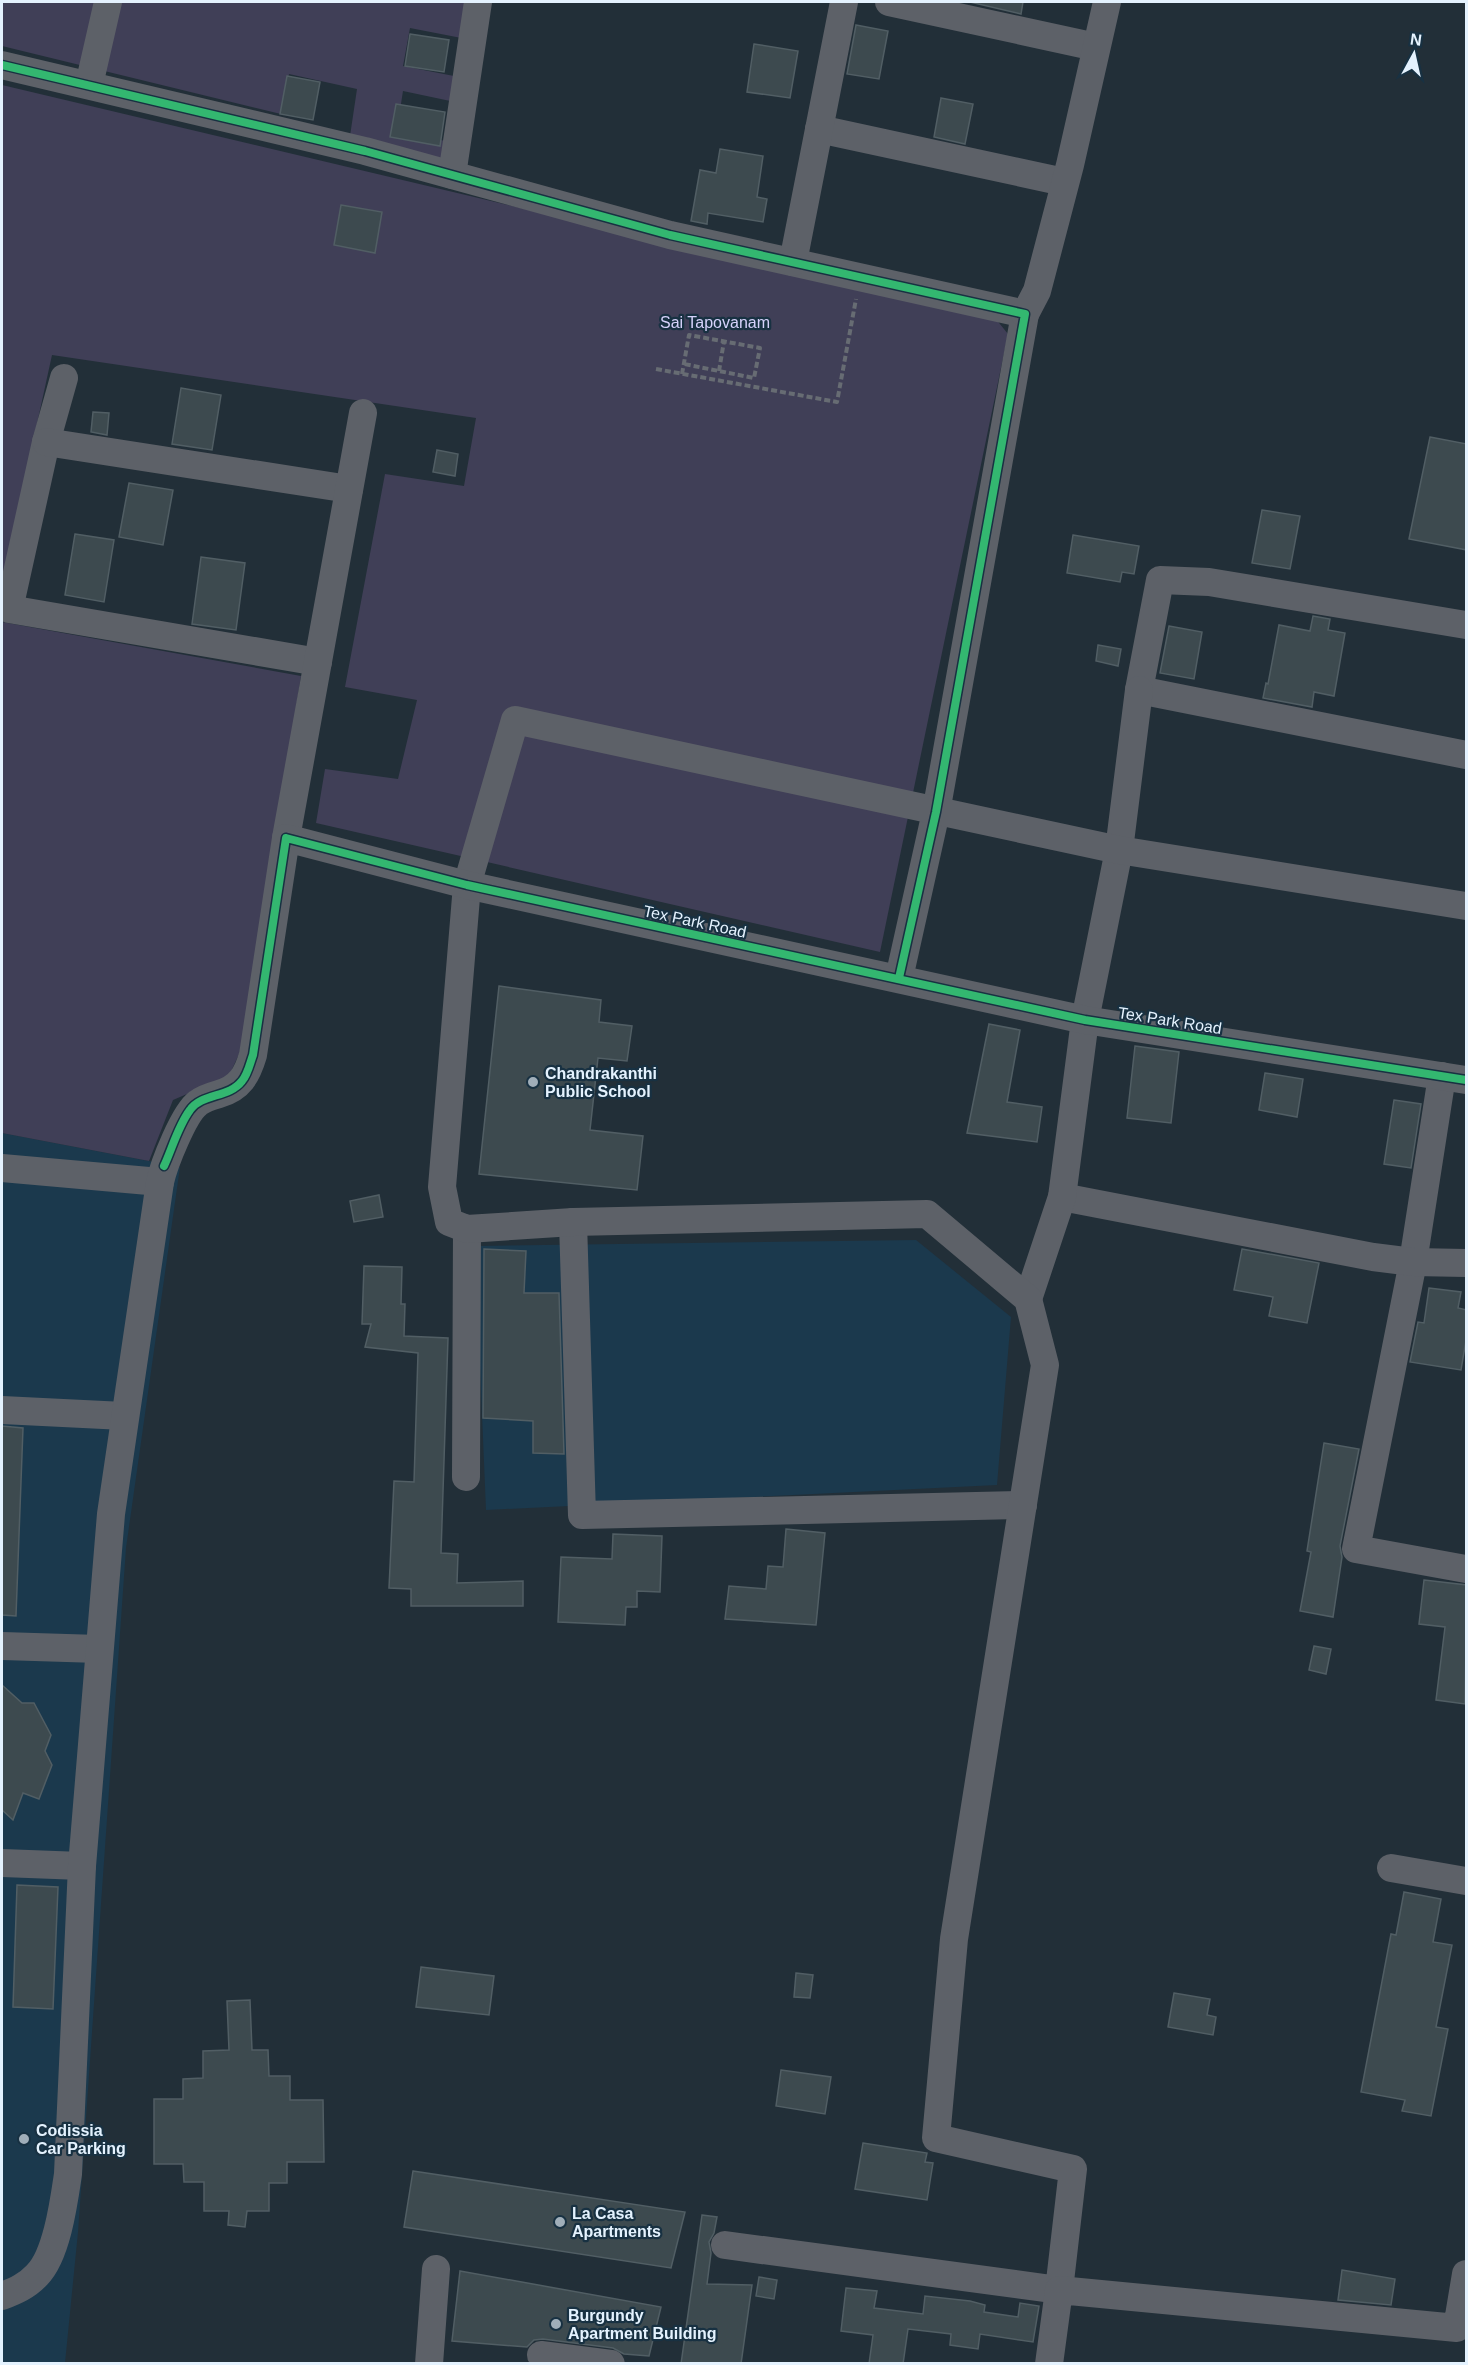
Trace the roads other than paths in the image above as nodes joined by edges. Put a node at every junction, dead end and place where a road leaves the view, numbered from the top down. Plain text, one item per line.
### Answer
1 (108, 2) edge
2 (478, 2) edge
3 (844, 2) edge
4 (890, 2) edge
5 (1107, 2) edge
6 (974, 11) edge
7 (1096, 47) junction
8 (2, 65) edge
9 (88, 85) junction
10 (819, 129) junction
11 (452, 175) junction
12 (1064, 182) junction
13 (793, 262) junction
14 (1025, 314) junction
15 (64, 378) dead end
16 (363, 413) dead end
17 (46, 442) junction
18 (349, 489) junction
19 (1467, 625) edge
20 (318, 662) junction
21 (1138, 690) junction
22 (1467, 756) edge
23 (936, 812) junction
24 (286, 838) junction
25 (1119, 850) junction
26 (467, 885) junction
27 (1467, 906) edge
28 (899, 978) junction
29 (1085, 1020) junction
30 (1454, 1078) edge
31 (2, 1168) edge
32 (162, 1174) junction
33 (1062, 1197) junction
34 (573, 1222) junction
35 (467, 1229) junction
36 (1413, 1262) junction
37 (1467, 1263) edge
38 (1028, 1299) junction
39 (2, 1410) edge
40 (124, 1416) junction
41 (466, 1477) dead end
42 (1023, 1504) junction
43 (1467, 1569) edge
44 (2, 1646) edge
45 (99, 1649) junction
46 (2, 1863) edge
47 (82, 1866) junction
48 (1391, 1868) dead end
49 (1467, 1881) edge
50 (725, 2245) dead end
51 (436, 2269) dead end
52 (1467, 2274) edge
53 (1059, 2290) junction
54 (2, 2296) edge
55 (1462, 2328) edge
56 (541, 2355) dead end
57 (429, 2364) edge
58 (611, 2364) edge
59 (1049, 2364) edge

1 - 9 street
2 - 11 street
3 - 10 street
4 - 6 street
5 - 7 street
6 - 7 street
7 - 12 street
8 - 9 street
9 - 11 street
10 - 12 street
10 - 13 street
11 - 13 street
12 - 14 street
13 - 14 street
14 - 23 street
15 - 17 street
16 - 18 street
17 - 18 street
17 - 20 street
18 - 20 street
19 - 21 street
20 - 24 street
21 - 22 street
21 - 25 street
23 - 25 street
23 - 26 street
23 - 28 street
24 - 26 street, Tex Park Road
24 - 32 street
25 - 27 street
25 - 29 street
26 - 28 street, Tex Park Road
26 - 35 street
28 - 29 street, Tex Park Road
29 - 30 street, Tex Park Road
29 - 33 street
30 - 36 street
31 - 32 street
32 - 40 street
33 - 36 street
33 - 38 street
34 - 35 street
34 - 38 street
34 - 42 street
35 - 41 street
36 - 37 street
36 - 43 street
38 - 42 street
39 - 40 street
40 - 45 street
42 - 53 street
44 - 45 street
45 - 47 street
46 - 47 street
47 - 54 street
48 - 49 street
50 - 53 street
51 - 57 street
52 - 55 street
53 - 55 street
53 - 59 street
56 - 58 street

